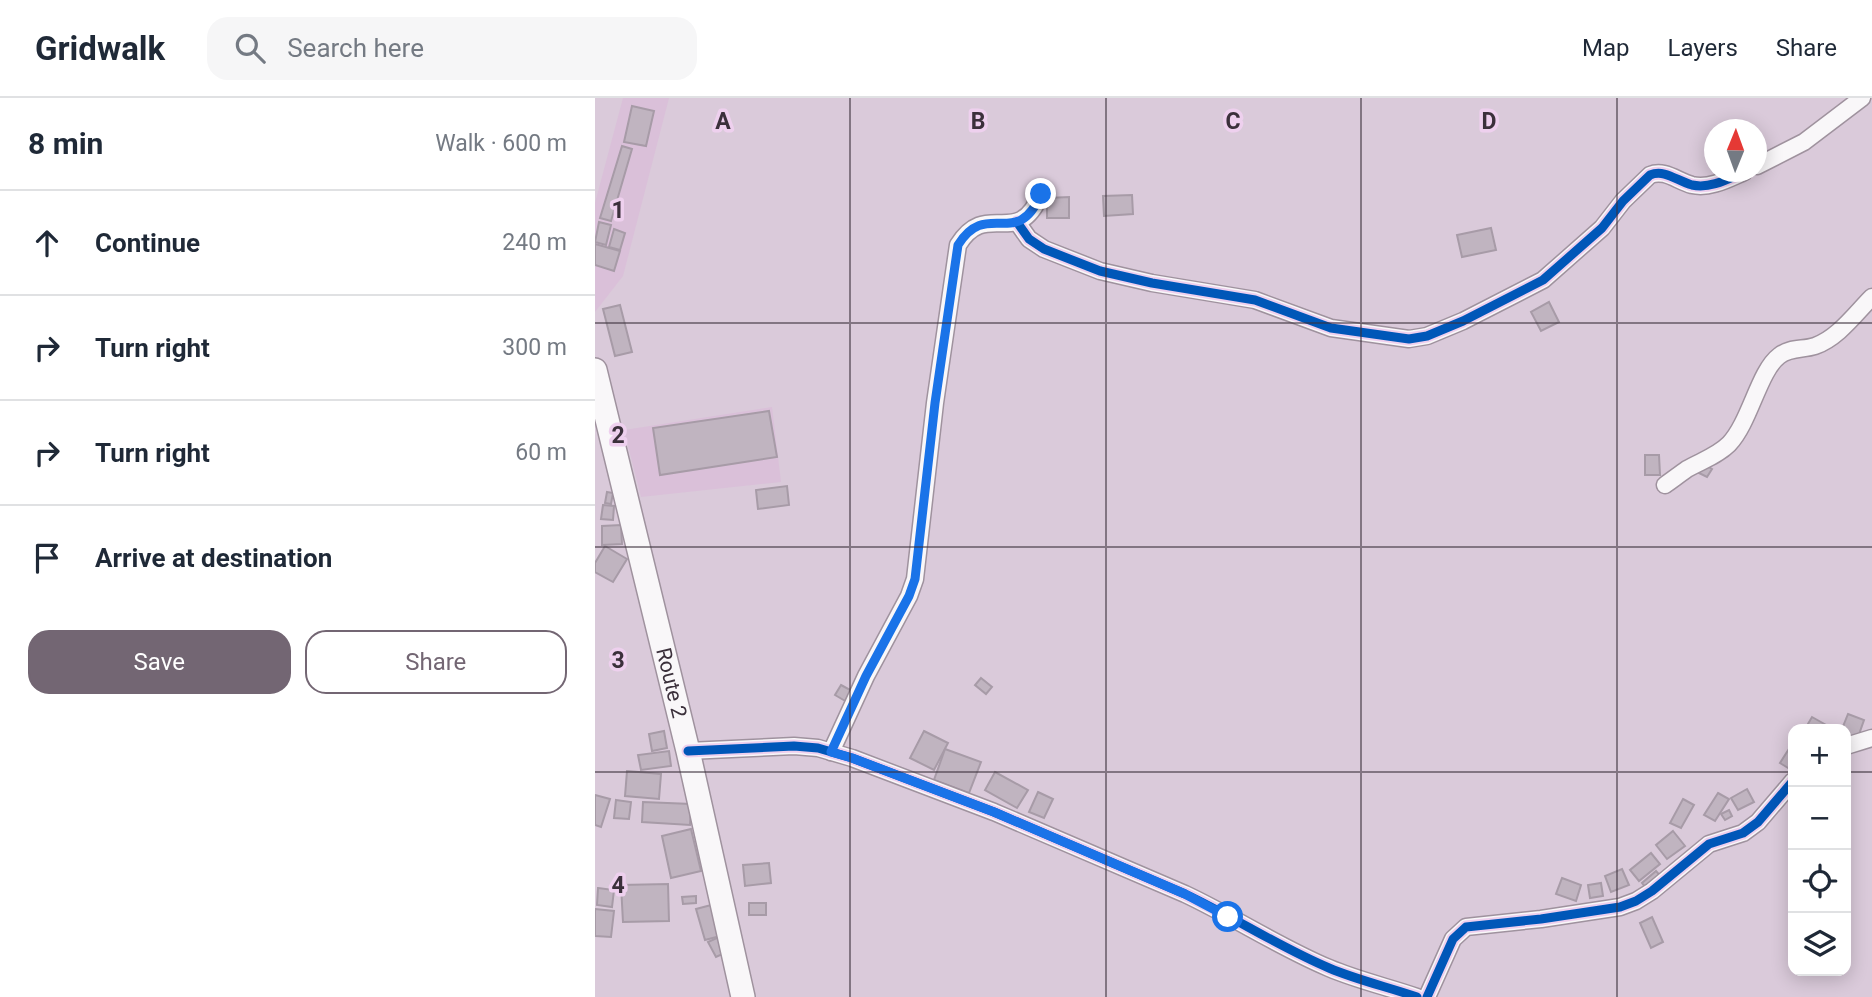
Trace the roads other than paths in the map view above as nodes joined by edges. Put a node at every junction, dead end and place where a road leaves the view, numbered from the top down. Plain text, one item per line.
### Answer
1 (1862, 98) edge
2 (1767, 160) edge
3 (1723, 182) edge
4 (1041, 194) dead end
5 (1017, 222) junction
6 (1872, 297) edge
7 (595, 370) edge
8 (604, 434) edge
9 (1665, 485) dead end
10 (1872, 738) edge
11 (1851, 744) edge
12 (688, 751) junction
13 (831, 752) junction
14 (1788, 787) edge
15 (743, 997) edge
16 (1417, 997) edge
17 (1427, 997) edge

1 - 2 street
3 - 5 street
4 - 5 street
5 - 13 street
6 - 9 street
7 - 8 highway, Route 2
8 - 12 highway, Route 2
10 - 11 street
12 - 13 street
12 - 15 highway, Route 2
13 - 16 street
14 - 17 street

